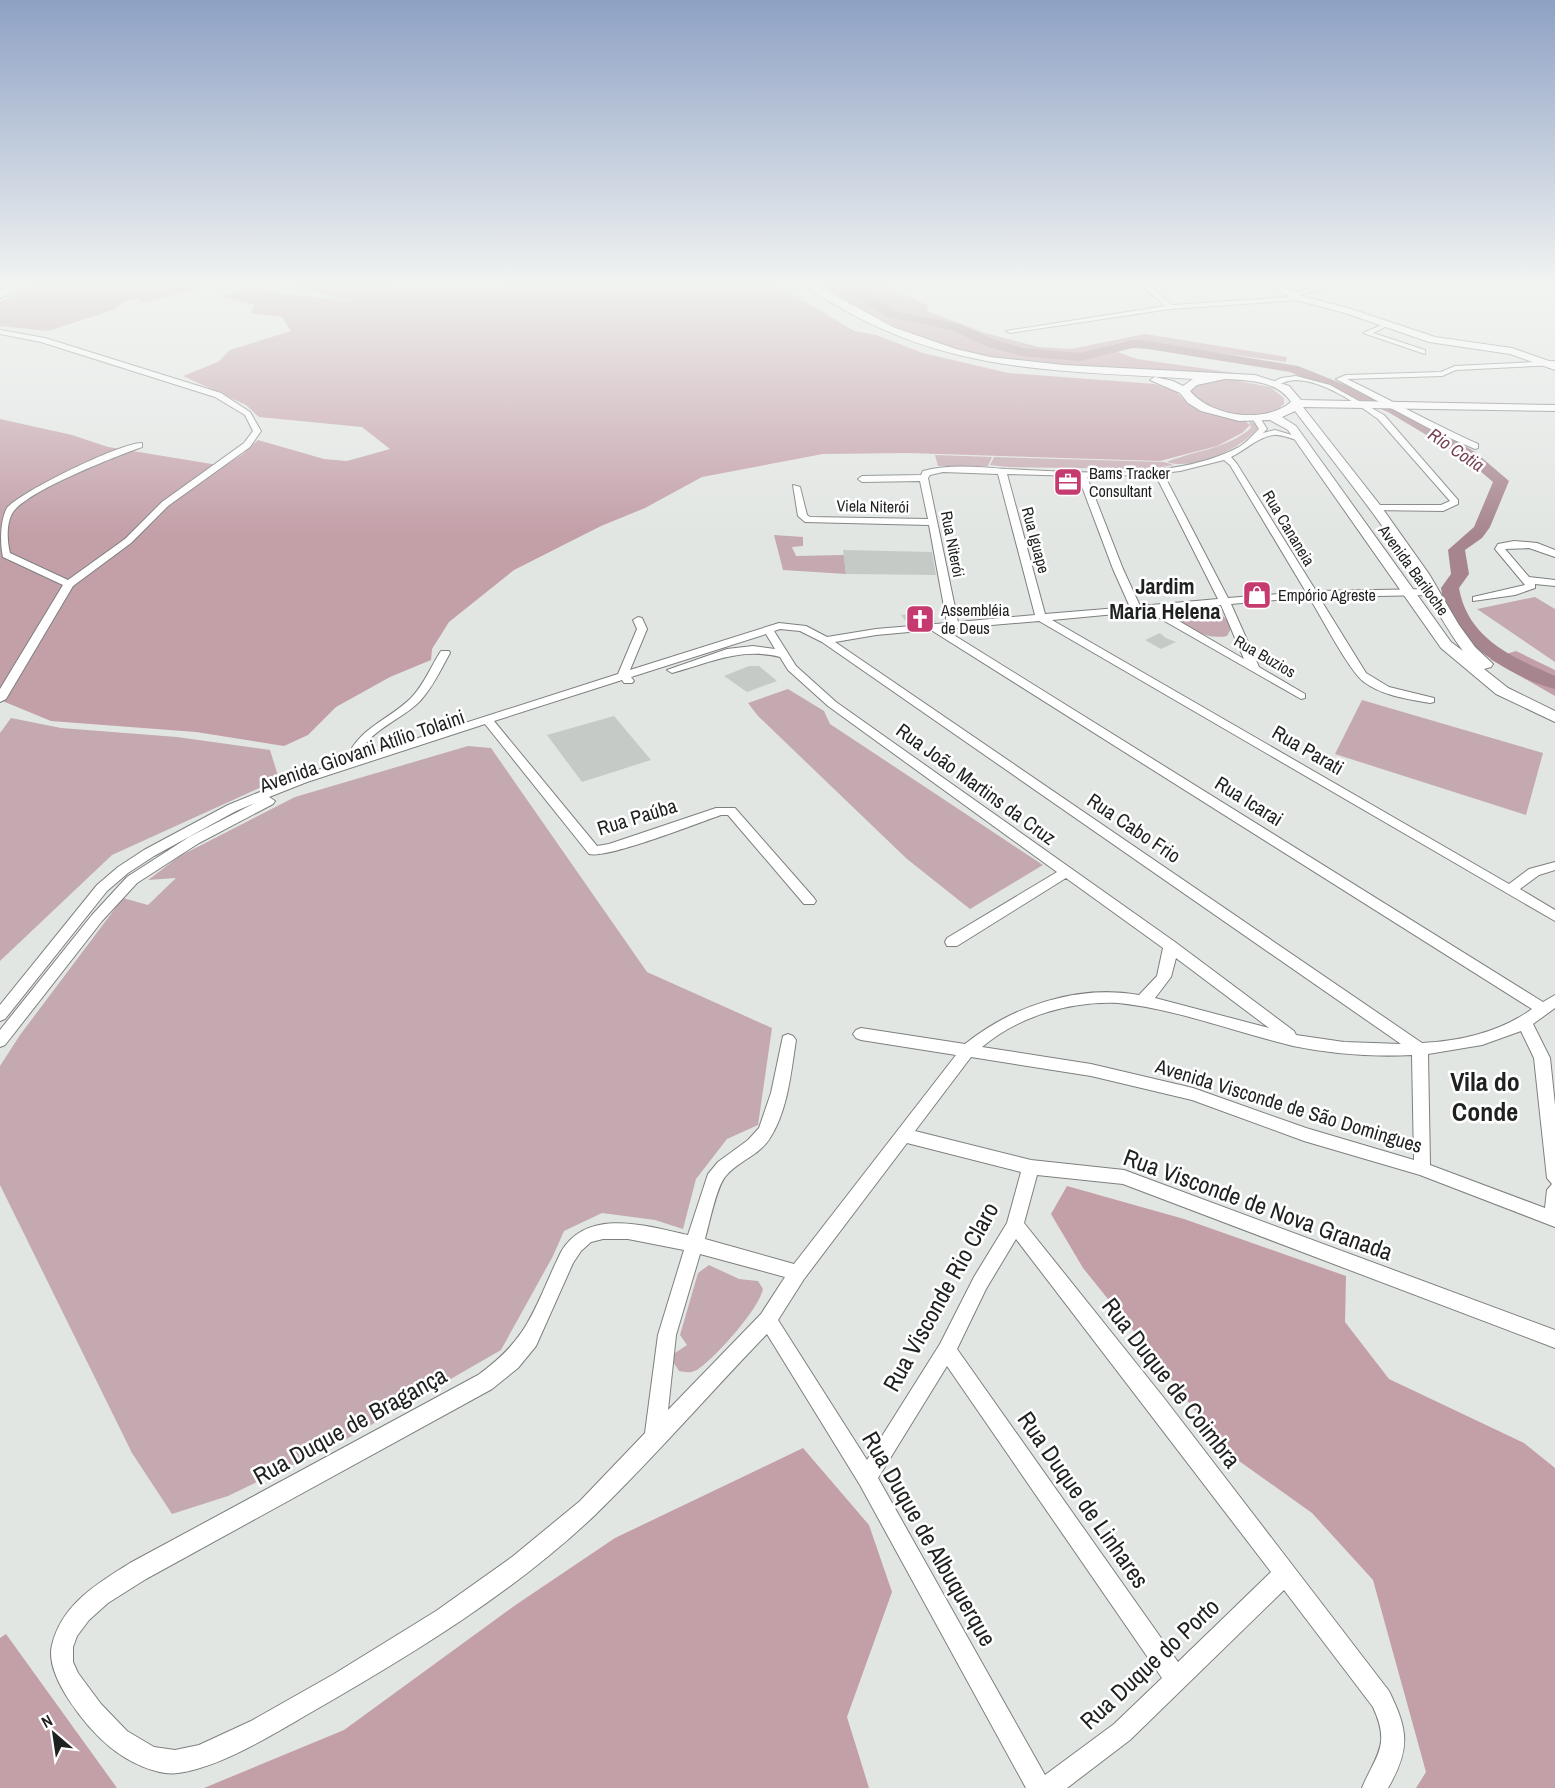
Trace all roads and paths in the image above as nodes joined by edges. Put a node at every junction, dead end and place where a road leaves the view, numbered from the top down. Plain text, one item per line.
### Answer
1 (132, 367) edge
2 (1006, 367) edge
3 (1052, 367) edge
4 (1465, 367) edge
5 (1213, 377) junction
6 (1273, 384) junction
7 (1184, 392) junction
8 (1367, 403) junction
9 (1296, 404) junction
10 (1391, 404) junction
11 (1555, 408) edge
12 (1272, 416) junction
13 (1256, 418) junction
14 (1257, 438) junction
15 (1298, 438) junction
16 (139, 445) dead end
17 (1475, 446) dead end
18 (1226, 457) junction
19 (1002, 471) junction
20 (1158, 472) junction
21 (1081, 473) junction
22 (926, 475) junction
23 (862, 479) dead end
24 (796, 487) dead end
25 (1375, 508) junction
26 (933, 522) junction
27 (1551, 551) edge
28 (1525, 580) junction
29 (1555, 583) edge
30 (69, 584) junction
31 (1408, 591) junction
32 (1433, 592) junction
33 (1312, 594) junction
34 (1477, 599) dead end
35 (1225, 603) junction
36 (1150, 609) junction
37 (1137, 610) junction
38 (1041, 618) junction
39 (638, 620) dead end
40 (953, 626) junction
41 (933, 627) junction
42 (773, 631) junction
43 (1240, 638) junction
44 (826, 640) junction
45 (1211, 644) junction
46 (445, 653) dead end
47 (782, 654) junction
48 (1254, 669) junction
49 (628, 680) junction
50 (1301, 696) dead end
51 (0, 699) edge
52 (1430, 700) dead end
53 (1555, 704) edge
54 (1555, 717) edge
55 (490, 724) junction
56 (351, 764) junction
57 (1555, 867) edge
58 (1065, 873) junction
59 (1510, 890) junction
60 (809, 901) dead end
61 (1555, 916) edge
62 (952, 942) dead end
63 (1170, 946) junction
64 (1142, 1001) junction
65 (1549, 1005) edge
66 (0, 1015) edge
67 (1525, 1023) junction
68 (861, 1034) dead end
69 (788, 1040) dead end
70 (1295, 1040) junction
71 (0, 1041) edge
72 (1420, 1048) junction
73 (967, 1051) junction
74 (903, 1136) junction
75 (1031, 1167) junction
76 (1422, 1169) junction
77 (1555, 1178) edge
78 (1555, 1190) edge
79 (1554, 1218) edge
80 (1015, 1225) junction
81 (693, 1246) junction
82 (798, 1273) junction
83 (768, 1320) junction
84 (1555, 1339) edge
85 (947, 1350) junction
86 (655, 1436) junction
87 (867, 1478) junction
88 (1285, 1574) junction
89 (1176, 1679) junction
90 (1039, 1788) edge
91 (1047, 1788) edge
92 (1374, 1788) edge

1 - 30 street
2 - 7 main road
3 - 5 main road
4 - 10 street
5 - 6 main road
5 - 7 main road
6 - 8 street
6 - 9 main road, Avenida Bariloche
7 - 13 main road
8 - 9 main road
8 - 10 main road
8 - 25 street
9 - 12 main road
9 - 25 main road, Avenida Bariloche
10 - 11 main road
10 - 17 street
12 - 13 main road
12 - 15 main road, Avenida Bariloche
13 - 14 street
14 - 15 street
14 - 18 street
15 - 31 main road, Avenida Bariloche
16 - 30 street
18 - 20 street
18 - 33 street, Rua Cananeia
19 - 21 street
19 - 22 street
19 - 38 street, Rua Iguape
20 - 21 street
20 - 35 street
21 - 37 street
22 - 23 street
22 - 26 street, Rua Niterói
24 - 26 street, Viela Niterói
25 - 32 main road, Avenida Bariloche
26 - 40 street, Rua Niterói
27 - 28 street
28 - 29 street
28 - 34 street
30 - 51 street
31 - 32 street
31 - 33 street
31 - 54 main road, Avenida Bariloche
32 - 53 main road, Avenida Bariloche
33 - 35 street
33 - 52 street, Rua Cananeia
35 - 36 street
35 - 43 street
36 - 37 street
36 - 45 street, Rua Buzios
37 - 38 street
38 - 40 street
38 - 59 street, Rua Parati
39 - 49 street
40 - 41 street
41 - 44 street
41 - 65 street, Rua Icarai
42 - 44 street, Rua Cabo Frio
42 - 47 street, Rua João Martins da Cruz
42 - 49 street, Avenida Giovani Atílio Tolaini
43 - 45 street
43 - 48 street
44 - 72 street, Rua Cabo Frio
45 - 48 street, Rua Buzios
46 - 56 street
47 - 49 street, Avenida Giovani Atílio Tolaini
47 - 58 street, Rua João Martins da Cruz
48 - 50 street, Rua Buzios
49 - 55 street, Avenida Giovani Atílio Tolaini
55 - 56 street, Avenida Giovani Atílio Tolaini
55 - 60 street, Rua Paúba
55 - 71 street, Avenida Giovani Atílio Tolaini
56 - 66 street, Avenida Giovani Atílio Tolaini
57 - 59 street
58 - 62 street
58 - 63 street, Rua João Martins da Cruz
59 - 61 street, Rua Parati
63 - 64 street
63 - 70 street, Rua João Martins da Cruz
64 - 70 street
64 - 73 street
65 - 67 street
67 - 72 street
67 - 77 street
68 - 73 street, Avenida Visconde de São Domingues
69 - 81 street
70 - 72 street
72 - 76 street
73 - 74 street
73 - 76 street, Avenida Visconde de São Domingues
74 - 75 street, Rua Visconde de Nova Granada
74 - 82 street
75 - 80 street, Rua Visconde Rio Claro
75 - 84 street, Rua Visconde de Nova Granada
76 - 79 street, Avenida Visconde de São Domingues
78 - 79 street
80 - 85 street, Rua Visconde Rio Claro
80 - 88 street, Rua Duque de Coimbra
81 - 82 street, Rua Duque de Bragança
81 - 86 street
81 - 86 street, Rua Duque de Bragança
82 - 83 street
83 - 86 street
83 - 87 street, Rua Duque de Albuquerque
85 - 87 street, Rua Visconde Rio Claro
85 - 89 street, Rua Duque de Linhares
87 - 90 street, Rua Duque de Albuquerque
88 - 89 street, Rua Duque do Porto
88 - 92 street, Rua Duque de Coimbra
89 - 91 street, Rua Duque do Porto

